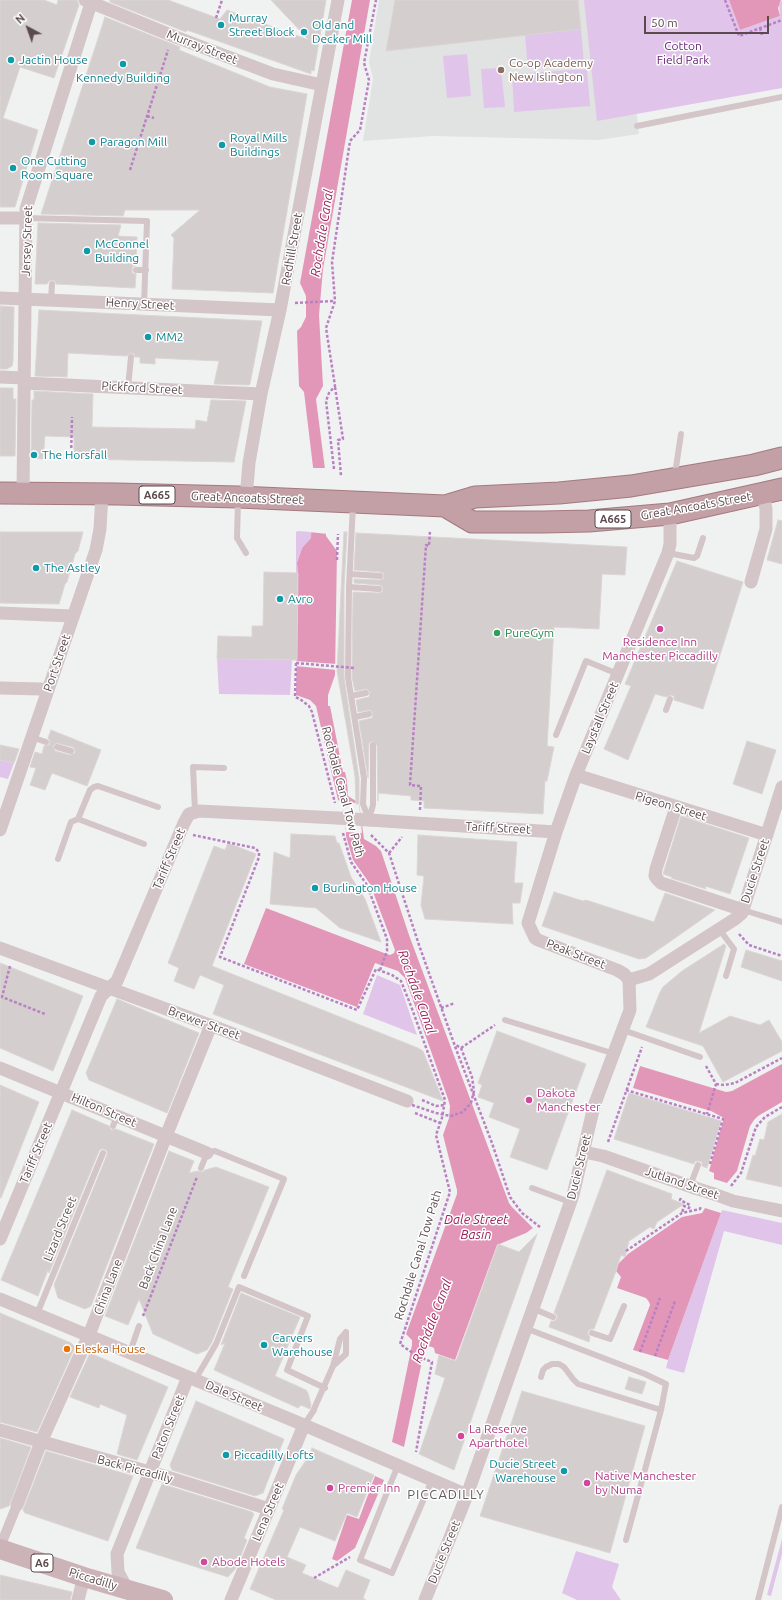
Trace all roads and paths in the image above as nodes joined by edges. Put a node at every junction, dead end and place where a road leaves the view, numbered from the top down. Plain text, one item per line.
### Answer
1 (222, 0) edge
2 (338, 0) edge
3 (376, 0) edge
4 (725, 0) edge
5 (90, 1) edge
6 (216, 18) dead end
7 (782, 20) edge
8 (760, 28) junction
9 (762, 35) dead end
10 (173, 36) junction
11 (322, 85) junction
12 (782, 97) edge
13 (147, 116) junction
14 (154, 118) dead end
15 (637, 126) dead end
16 (130, 170) dead end
17 (0, 218) edge
18 (25, 218) junction
19 (136, 270) dead end
20 (146, 270) junction
21 (52, 284) dead end
22 (0, 298) edge
23 (25, 299) junction
24 (51, 300) junction
25 (335, 302) junction
26 (144, 304) junction
27 (296, 304) dead end
28 (280, 310) junction
29 (131, 356) dead end
30 (0, 377) edge
31 (24, 380) junction
32 (335, 386) junction
33 (128, 387) junction
34 (261, 394) junction
35 (72, 416) dead end
36 (682, 434) dead end
37 (71, 458) dead end
38 (782, 458) edge
39 (334, 469) dead end
40 (342, 476) dead end
41 (674, 479) junction
42 (773, 492) edge
43 (0, 493) edge
44 (23, 493) junction
45 (102, 494) junction
46 (242, 497) junction
47 (354, 503) junction
48 (445, 506) junction
49 (670, 514) junction
50 (430, 531) dead end
51 (703, 538) dead end
52 (246, 553) dead end
53 (668, 553) junction
54 (350, 574) junction
55 (380, 576) dead end
56 (751, 582) dead end
57 (349, 587) junction
58 (379, 590) dead end
59 (0, 613) edge
60 (73, 616) junction
61 (336, 664) dead end
62 (354, 668) dead end
63 (336, 671) dead end
64 (618, 674) junction
65 (0, 688) edge
66 (47, 691) junction
67 (366, 693) dead end
68 (351, 696) junction
69 (670, 698) dead end
70 (666, 710) dead end
71 (369, 714) dead end
72 (354, 717) junction
73 (556, 735) dead end
74 (31, 737) junction
75 (46, 742) dead end
76 (373, 745) dead end
77 (57, 746) dead end
78 (71, 751) dead end
79 (224, 768) dead end
80 (576, 775) junction
81 (782, 787) edge
82 (158, 807) dead end
83 (676, 807) junction
84 (195, 811) junction
85 (336, 811) junction
86 (78, 819) junction
87 (419, 824) junction
88 (368, 825) junction
89 (0, 830) edge
90 (343, 832) dead end
91 (556, 832) junction
92 (180, 833) junction
93 (767, 835) junction
94 (144, 844) dead end
95 (58, 860) dead end
96 (743, 910) junction
97 (782, 922) edge
98 (528, 923) joint
99 (724, 926) junction
100 (0, 948) edge
101 (782, 956) edge
102 (12, 960) dead end
103 (380, 970) junction
104 (726, 976) dead end
105 (629, 980) junction
106 (109, 988) junction
107 (454, 1003) dead end
108 (441, 1008) junction
109 (45, 1014) dead end
110 (505, 1020) joint
111 (211, 1026) junction
112 (623, 1030) junction
113 (454, 1044) junction
114 (461, 1048) junction
115 (615, 1054) junction
116 (700, 1057) joint
117 (782, 1058) edge
118 (636, 1062) dead end
119 (0, 1068) edge
120 (716, 1084) junction
121 (626, 1089) junction
122 (61, 1092) junction
123 (412, 1101) junction
124 (444, 1105) junction
125 (782, 1107) edge
126 (706, 1114) junction
127 (440, 1123) junction
128 (166, 1136) junction
129 (584, 1152) junction
130 (103, 1153) dead end
131 (207, 1153) junction
132 (603, 1156) junction
133 (698, 1165) dead end
134 (201, 1168) joint
135 (708, 1171) dead end
136 (731, 1186) dead end
137 (532, 1188) dead end
138 (689, 1190) junction
139 (570, 1202) junction
140 (702, 1206) dead end
141 (782, 1211) edge
142 (682, 1213) junction
143 (540, 1227) dead end
144 (0, 1239) edge
145 (626, 1251) dead end
146 (244, 1276) dead end
147 (660, 1298) dead end
148 (0, 1299) edge
149 (675, 1301) dead end
150 (624, 1306) dead end
151 (532, 1308) junction
152 (37, 1314) junction
153 (553, 1317) dead end
154 (139, 1326) joint
155 (525, 1328) junction
156 (592, 1333) dead end
157 (89, 1335) junction
158 (130, 1352) junction
159 (640, 1352) dead end
160 (654, 1356) dead end
161 (334, 1366) junction
162 (541, 1377) dead end
163 (192, 1378) junction
164 (325, 1388) junction
165 (661, 1410) junction
166 (304, 1425) junction
167 (0, 1430) edge
168 (41, 1442) junction
169 (416, 1452) dead end
170 (398, 1465) junction
171 (150, 1473) junction
172 (432, 1480) junction
173 (467, 1496) junction
174 (17, 1504) joint
175 (782, 1507) edge
176 (269, 1509) junction
177 (626, 1540) dead end
178 (0, 1548) edge
179 (364, 1548) junction
180 (84, 1577) junction
181 (314, 1578) dead end
182 (127, 1589) junction
183 (78, 1600) edge
184 (163, 1600) edge
185 (231, 1600) edge
186 (425, 1600) edge
187 (758, 1600) edge

1 - 6 path
2 - 11 street, Redhill Street
3 - 25 path
4 - 8 path
5 - 10 street, Murray Street
5 - 18 street, Jersey Street
7 - 8 path
8 - 9 path
10 - 11 street, Murray Street
10 - 13 path
11 - 28 street, Redhill Street
12 - 15 lane
13 - 14 path
13 - 16 path
17 - 18 street
18 - 20 lane
18 - 23 street, Jersey Street
19 - 20 lane
20 - 26 lane
21 - 24 lane
22 - 23 street, Henry Street
23 - 24 street, Henry Street
23 - 31 street, Jersey Street
24 - 26 street, Henry Street
25 - 27 path
25 - 32 path
26 - 28 street, Henry Street
28 - 34 street, Redhill Street
29 - 33 lane
30 - 31 street, Pickford Street
31 - 33 street, Pickford Street
31 - 44 street, Jersey Street
32 - 39 path
32 - 40 path
33 - 34 street, Pickford Street
34 - 46 street, Redhill Street
35 - 37 path
36 - 41 lane
38 - 41 highway, Great Ancoats Street / A665
41 - 48 highway, Great Ancoats Street / A665
41 - 49 highway
42 - 49 highway, Great Ancoats Street / A665
42 - 56 street
43 - 44 highway, Great Ancoats Street / A665
44 - 45 highway, Great Ancoats Street / A665
45 - 46 highway, Great Ancoats Street / A665
45 - 60 street, Port Street
46 - 47 highway, Great Ancoats Street / A665
46 - 52 lane
47 - 48 highway, Great Ancoats Street / A665
47 - 54 lane
48 - 49 highway, Great Ancoats Street / A665
49 - 53 street, Laystall Street
50 - 87 path
51 - 53 lane
53 - 64 street, Laystall Street
54 - 55 lane
54 - 57 lane
57 - 58 lane
57 - 68 lane
59 - 60 street
60 - 66 street, Port Street
61 - 63 path
62 - 85 path, Rochdale Canal Tow Path, bridge
64 - 73 lane
64 - 80 street, Laystall Street
65 - 66 street
66 - 74 street, Port Street
67 - 68 lane
68 - 72 lane
69 - 70 lane
71 - 72 lane
72 - 88 lane
74 - 75 lane
74 - 89 street, Port Street
76 - 88 lane
77 - 78 lane
79 - 84 lane
80 - 83 street, Pigeon Street
80 - 91 street, Laystall Street
81 - 93 street, Ducie Street
82 - 86 lane
83 - 93 street, Pigeon Street
83 - 96 street
84 - 85 street, Tariff Street
84 - 92 street, Tariff Street
85 - 88 street, Tariff Street, bridge
86 - 94 lane
86 - 95 lane
87 - 88 street, Tariff Street
87 - 91 street, Tariff Street
88 - 108 path
90 - 103 path, Rochdale Canal Tow Path
91 - 98 street, Laystall Street
92 - 103 path
92 - 106 street, Tariff Street
93 - 96 street, Ducie Street
96 - 97 lane
96 - 99 street, Ducie Street
98 - 105 street, Peak Street
99 - 101 path
99 - 104 lane
99 - 105 street, Ducie Street
100 - 106 street, Brewer Street
102 - 109 path
103 - 124 path, Rochdale Canal Tow Path
105 - 112 street, Ducie Street
106 - 111 street, Brewer Street
106 - 122 street, Tariff Street
107 - 108 path
108 - 113 path
110 - 114 path
110 - 115 lane
111 - 123 street, Brewer Street
111 - 128 street, China Lane
112 - 115 street, Ducie Street
112 - 116 lane
113 - 114 path, bridge
113 - 143 path
114 - 123 path, bridge
115 - 129 street, Ducie Street
116 - 120 path
117 - 120 path
118 - 121 path
119 - 122 street, Hilton Street
120 - 126 path
121 - 126 path
121 - 132 path
122 - 128 street, Hilton Street
122 - 144 street, Tariff Street
123 - 124 path
123 - 127 path
124 - 127 path, Rochdale Canal Tow Path
125 - 136 path
126 - 135 path
127 - 169 path, Rochdale Canal Tow Path
128 - 131 street, Hilton Street
128 - 157 street, China Lane
129 - 132 street, Jutland Street
129 - 139 street, Ducie Street
130 - 152 lane, Lizard Street
131 - 134 lane
131 - 146 lane
132 - 138 street, Jutland Street
133 - 138 lane
134 - 154 path, Back China Lane
137 - 139 lane
138 - 141 street, Jutland Street, bridge
138 - 142 path
139 - 151 street, Ducie Street
140 - 142 path
142 - 145 path
147 - 159 path
148 - 152 street, Dale Street
149 - 160 path
150 - 156 lane
151 - 153 lane
151 - 155 street, Ducie Street
152 - 157 street, Dale Street
154 - 158 lane
155 - 165 lane
155 - 173 street, Ducie Street
157 - 158 street, Dale Street
157 - 168 street, China Lane
158 - 163 street, Dale Street
161 - 161 lane
161 - 164 lane
162 - 165 lane
163 - 164 lane
163 - 166 street, Dale Street
163 - 171 street, Paton Street
164 - 166 lane
165 - 177 lane
166 - 170 street, Dale Street
166 - 176 street, Lena Street
167 - 168 street, Back Piccadilly
168 - 171 street, Back Piccadilly
168 - 174 street, China Lane
170 - 172 street, Dale Street
170 - 179 lane
171 - 176 street, Back Piccadilly
171 - 182 street, Paton Street
172 - 173 street, Dale Street
172 - 179 lane
173 - 186 street, Ducie Street
174 - 178 street, China Lane
175 - 187 lane
176 - 185 street, Lena Street
178 - 180 main road, Piccadilly / A6
179 - 181 path
180 - 182 main road, Piccadilly / A6
180 - 183 street
182 - 184 main road, Piccadilly / A6

